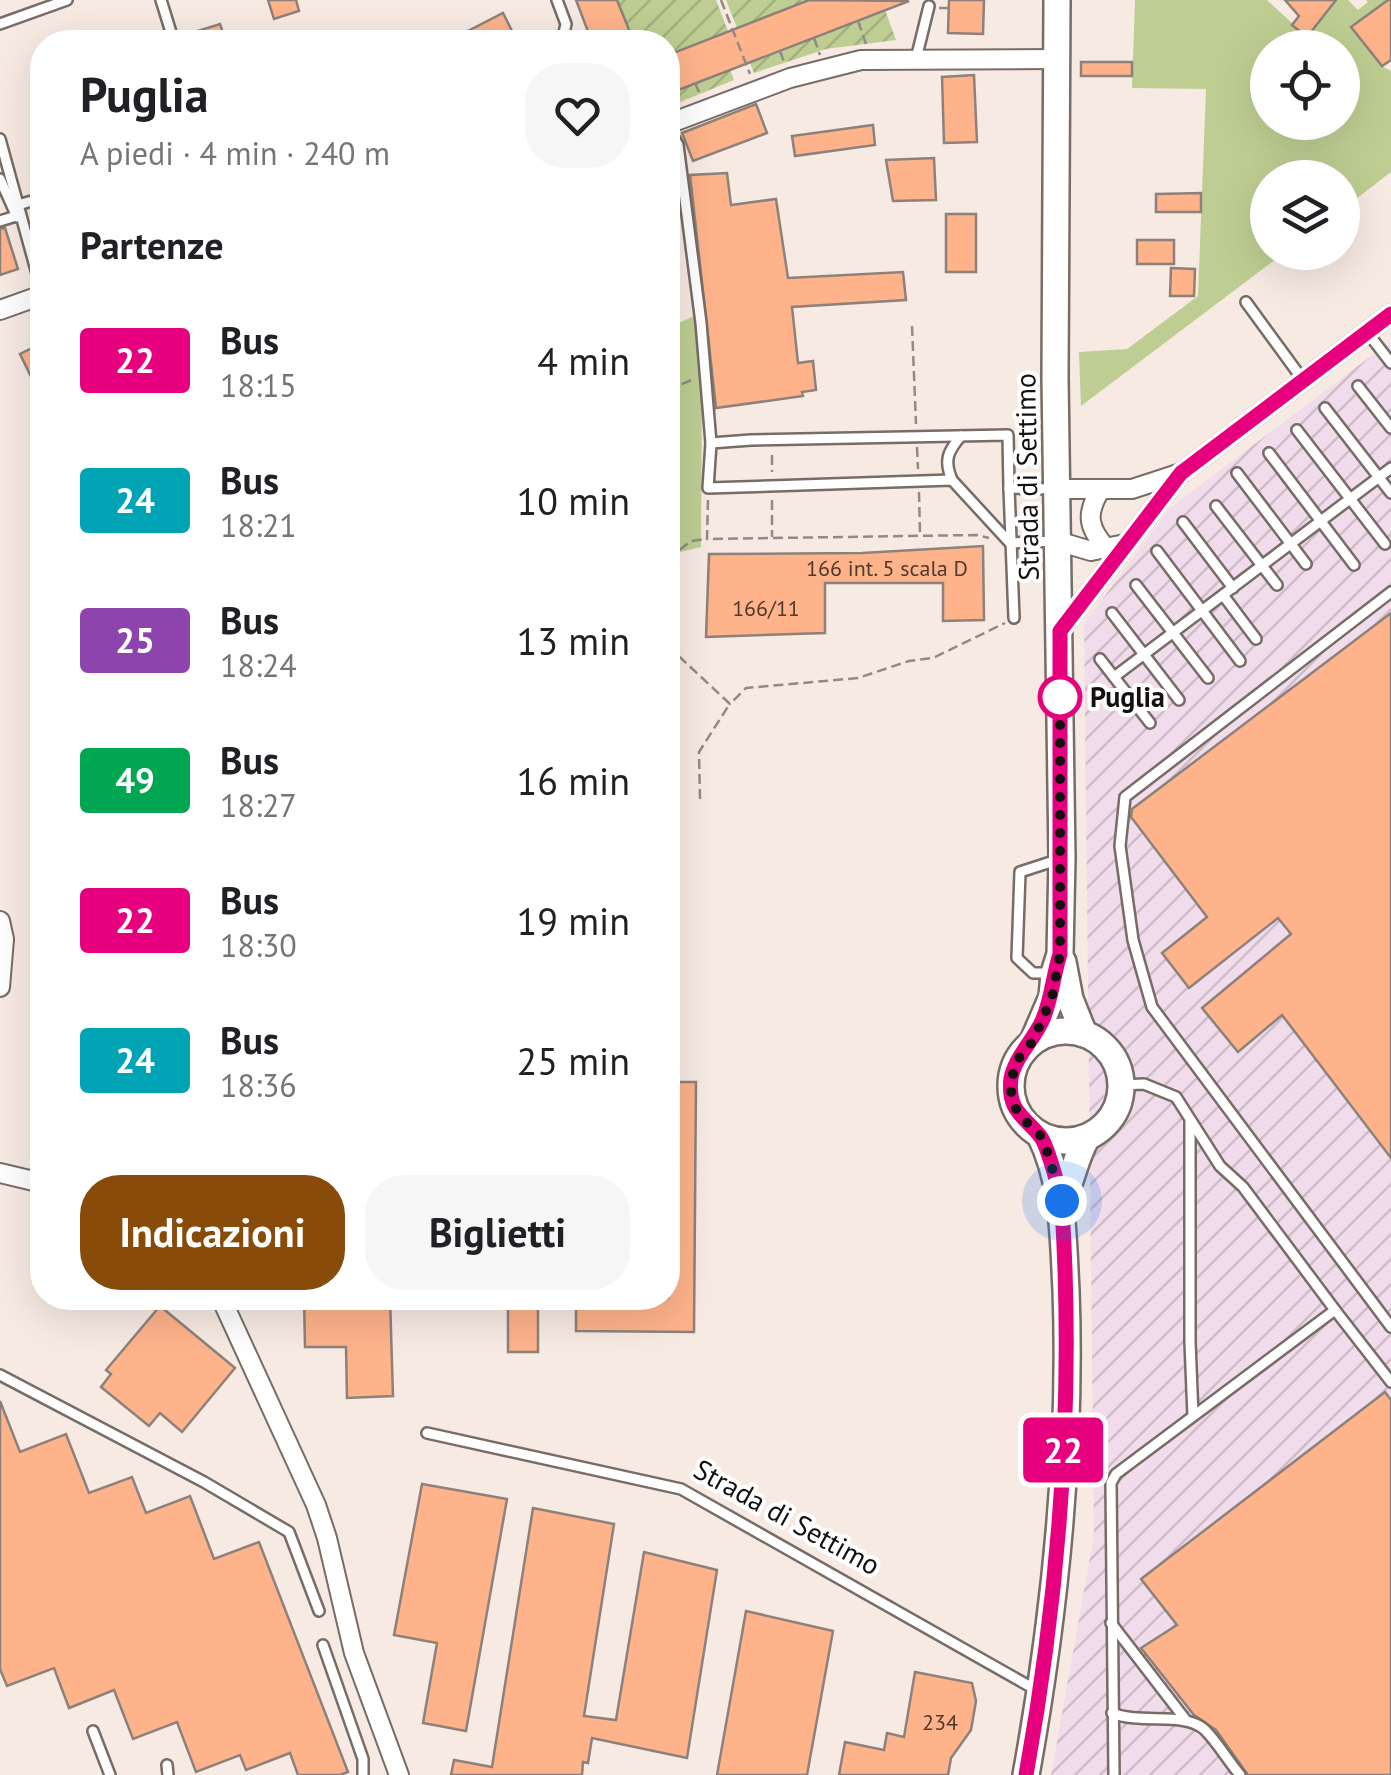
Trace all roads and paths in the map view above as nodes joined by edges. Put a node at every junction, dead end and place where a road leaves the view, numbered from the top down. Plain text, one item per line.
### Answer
1 (67, 0) edge
2 (161, 0) edge
3 (556, 0) edge
4 (721, 0) edge
5 (1058, 0) edge
6 (929, 6) dead end
7 (858, 21) dead end
8 (0, 24) edge
9 (170, 30) edge
10 (565, 30) edge
11 (916, 59) junction
12 (1055, 59) junction
13 (871, 60) junction
14 (756, 89) junction
15 (680, 120) edge
16 (0, 139) edge
17 (680, 161) edge
18 (0, 180) edge
19 (30, 204) edge
20 (17, 210) junction
21 (0, 221) edge
22 (30, 254) edge
23 (30, 299) edge
24 (1246, 302) dead end
25 (0, 310) edge
26 (1391, 315) edge
27 (1366, 332) junction
28 (1391, 363) edge
29 (706, 373) junction
30 (1303, 380) junction
31 (680, 385) edge
32 (1358, 386) dead end
33 (1325, 408) dead end
34 (1391, 428) edge
35 (1297, 430) dead end
36 (960, 436) junction
37 (711, 444) junction
38 (1269, 452) dead end
39 (1391, 468) edge
40 (1181, 473) junction
41 (1237, 473) dead end
42 (1379, 477) junction
43 (952, 480) junction
44 (708, 488) junction
45 (1009, 488) junction
46 (1056, 489) junction
47 (1102, 489) junction
48 (1391, 492) edge
49 (1350, 499) junction
50 (1216, 506) dead end
51 (1182, 522) dead end
52 (1320, 522) junction
53 (707, 539) junction
54 (1010, 542) junction
55 (1057, 542) junction
56 (1291, 544) junction
57 (1384, 544) dead end
58 (1117, 547) junction
59 (680, 550) edge
60 (1157, 551) dead end
61 (1306, 564) dead end
62 (1354, 565) dead end
63 (1261, 566) junction
64 (1136, 585) dead end
65 (1276, 585) dead end
66 (1232, 588) junction
67 (1391, 592) edge
68 (1223, 595) junction
69 (1203, 611) junction
70 (1112, 613) dead end
71 (1014, 618) joint
72 (1060, 631) junction
73 (1173, 633) junction
74 (1256, 639) dead end
75 (1144, 655) junction
76 (680, 657) edge
77 (1100, 660) dead end
78 (1240, 660) dead end
79 (1114, 678) junction
80 (1208, 678) dead end
81 (1179, 700) dead end
82 (730, 704) junction
83 (1150, 723) dead end
84 (700, 799) dead end
85 (1062, 858) junction
86 (0, 921) edge
87 (1057, 963) junction
88 (0, 986) edge
89 (1084, 1034) junction
90 (1033, 1041) junction
91 (1122, 1085) junction
92 (1190, 1118) junction
93 (1040, 1135) junction
94 (1086, 1138) junction
95 (0, 1173) edge
96 (30, 1180) edge
97 (1062, 1201) junction
98 (227, 1310) edge
99 (1334, 1310) junction
100 (1391, 1327) edge
101 (0, 1375) edge
102 (1391, 1382) edge
103 (1193, 1416) junction
104 (427, 1433) dead end
105 (319, 1610) dead end
106 (1111, 1623) junction
107 (323, 1645) dead end
108 (1041, 1693) junction
109 (1112, 1713) junction
110 (1186, 1720) junction
111 (93, 1731) dead end
112 (110, 1775) edge
113 (363, 1775) edge
114 (400, 1775) edge
115 (1026, 1775) edge
116 (1114, 1775) edge
117 (1240, 1775) edge

1 - 8 lane
2 - 9 lane
3 - 10 lane
4 - 14 path
5 - 12 main road, Strada di Settimo
6 - 11 lane
7 - 13 path
11 - 12 street
11 - 13 street
12 - 46 main road, Strada di Settimo
13 - 14 street
14 - 15 street
16 - 20 lane
17 - 29 lane
18 - 20 lane
19 - 20 lane
20 - 21 lane
20 - 22 lane
23 - 25 street
24 - 30 lane
26 - 27 street
27 - 28 lane
27 - 30 street
29 - 31 path
29 - 37 lane
30 - 40 street
32 - 34 lane
33 - 42 lane
35 - 49 lane
36 - 37 lane
36 - 43 lane
36 - 45 lane
37 - 44 lane
38 - 52 lane
39 - 42 lane
40 - 47 street
40 - 58 street
41 - 56 lane
42 - 48 lane
42 - 49 lane
43 - 44 lane
43 - 54 lane
44 - 53 path
45 - 46 lane
45 - 54 lane
46 - 47 street
46 - 55 main road, Strada di Settimo
47 - 58 street
49 - 52 lane
49 - 57 lane
50 - 63 lane
51 - 66 lane
52 - 56 lane
52 - 62 lane
53 - 54 path
53 - 59 path
54 - 55 lane
54 - 71 lane
55 - 58 street
55 - 72 main road, Strada di Settimo
56 - 61 lane
56 - 63 lane
58 - 72 street
60 - 69 lane
63 - 65 lane
63 - 66 lane
64 - 73 lane
66 - 68 lane
67 - 100 lane
68 - 69 lane
68 - 74 lane
69 - 73 lane
69 - 78 lane
70 - 75 lane
71 - 82 path
72 - 85 main road, Strada di Settimo
73 - 75 lane
73 - 80 lane
75 - 79 lane
75 - 81 lane
76 - 82 path
77 - 79 lane
79 - 83 lane
82 - 84 path
85 - 87 main road, Strada di Settimo
85 - 87 lane
86 - 88 street
87 - 89 main road, Strada di Settimo
87 - 90 main road, Strada di Settimo
89 - 90 main road
89 - 91 main road
90 - 93 main road
91 - 92 lane
91 - 94 main road
92 - 99 lane
92 - 103 lane
93 - 94 main road
93 - 97 main road
94 - 97 main road
95 - 96 street
97 - 108 main road
98 - 114 street
99 - 102 lane
99 - 103 lane
101 - 105 lane
103 - 106 lane
104 - 108 lane, Strada di Settimo
106 - 109 lane
106 - 110 lane
107 - 113 lane
108 - 115 main road
109 - 110 lane
109 - 116 lane
110 - 117 lane
111 - 112 lane

